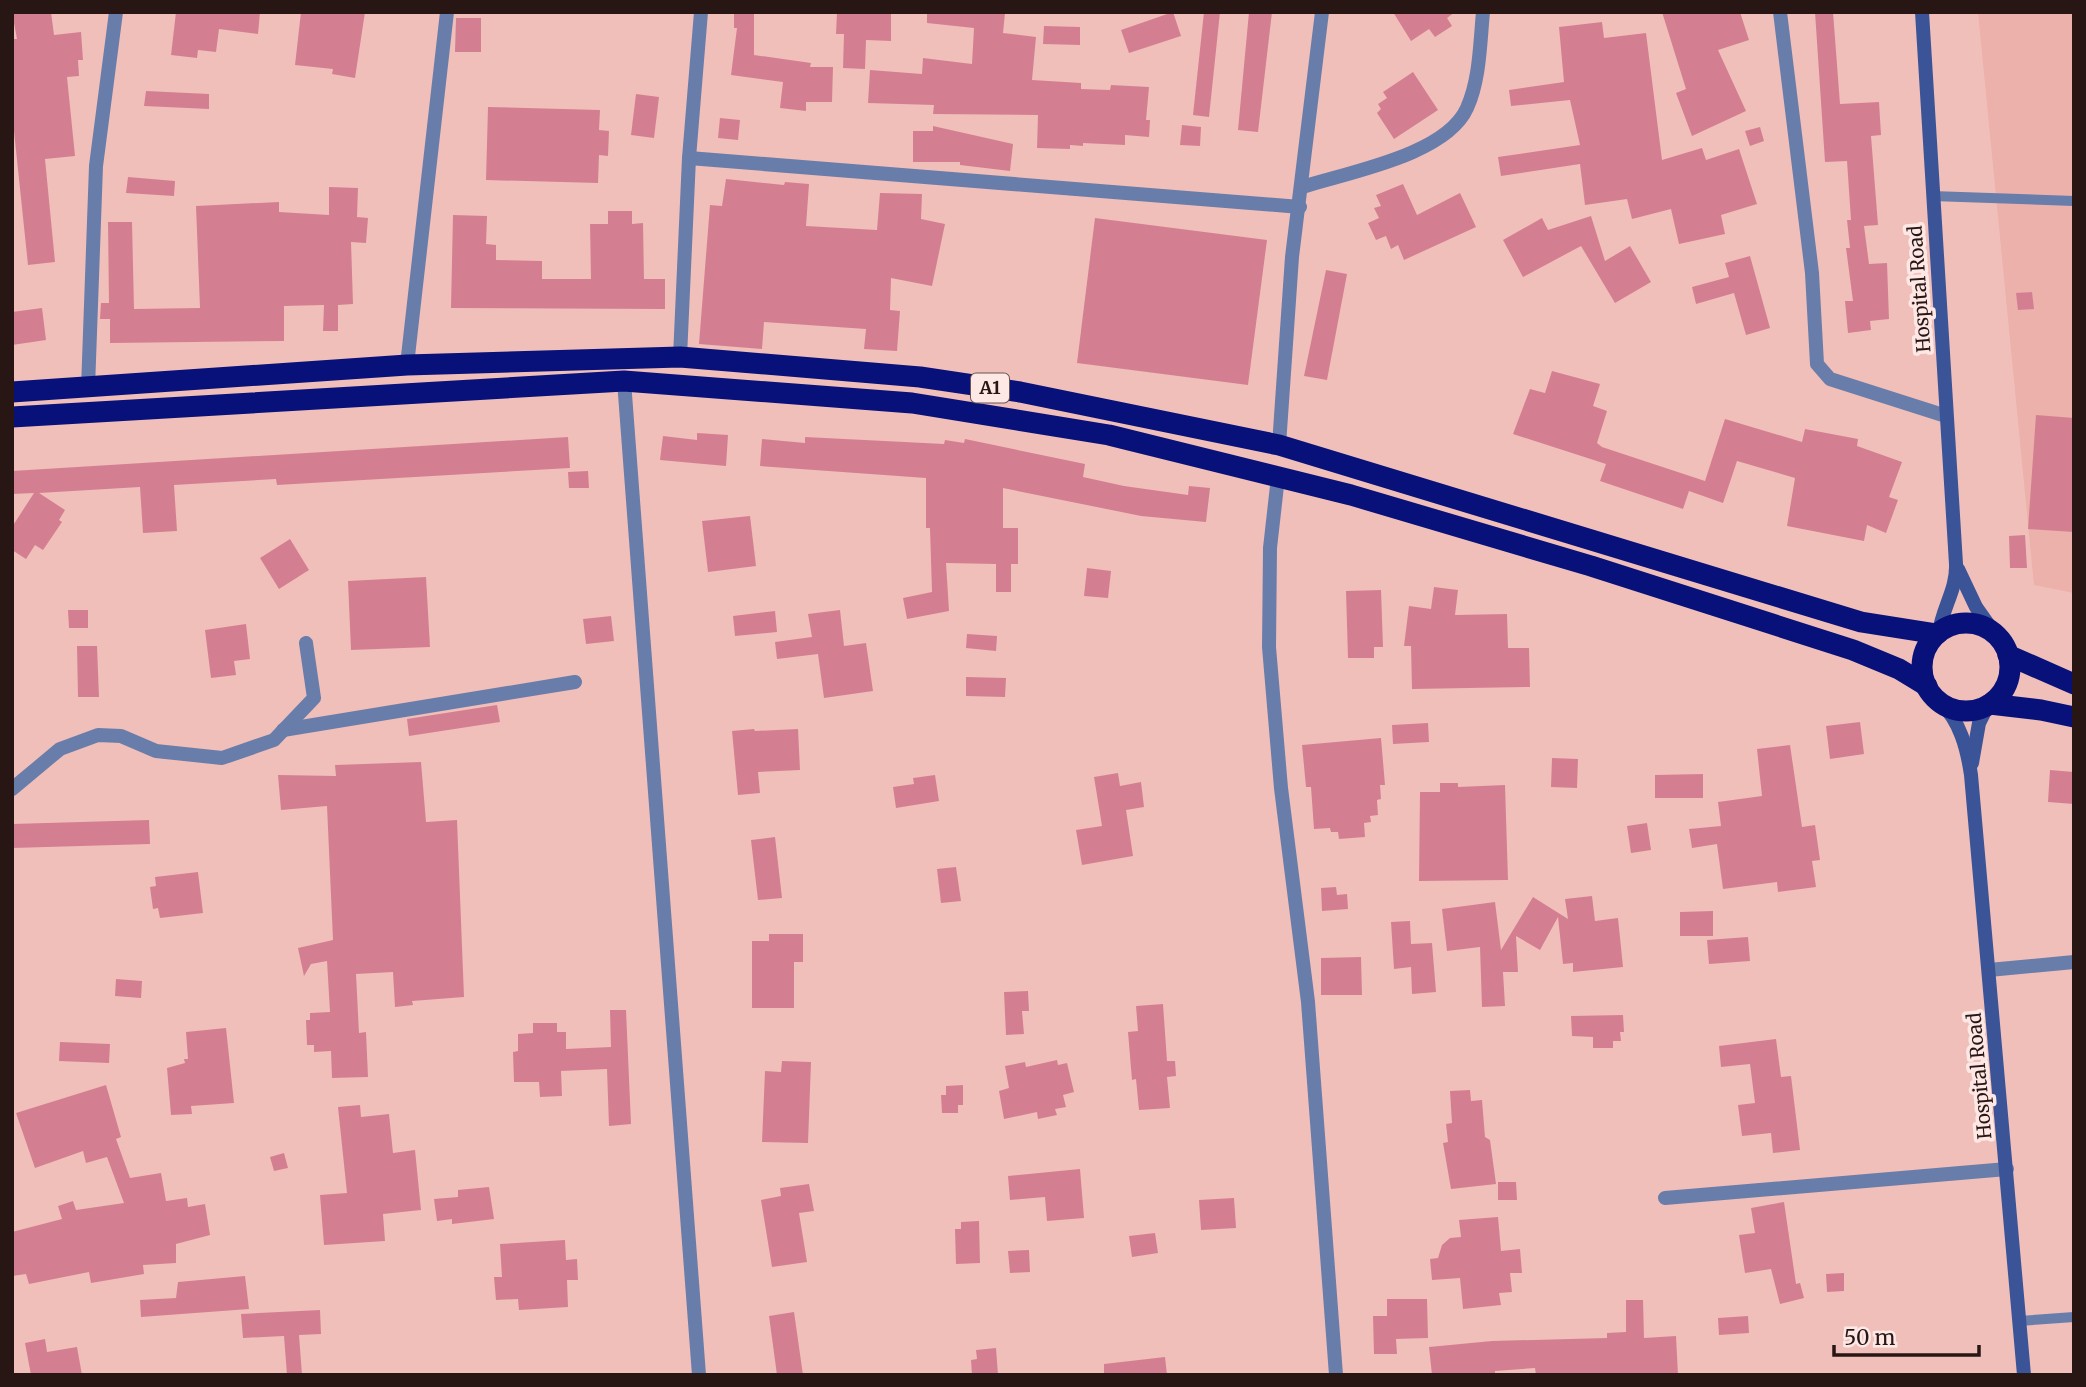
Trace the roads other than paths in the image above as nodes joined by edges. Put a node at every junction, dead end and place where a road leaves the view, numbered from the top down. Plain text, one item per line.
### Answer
1 (116, 12) edge
2 (447, 12) edge
3 (701, 12) edge
4 (1322, 12) edge
5 (1483, 12) edge
6 (1780, 12) edge
7 (1922, 12) edge
8 (689, 158) junction
9 (1302, 187) junction
10 (1932, 196) junction
11 (2074, 201) edge
12 (1300, 207) junction
13 (680, 357) junction
14 (407, 365) junction
15 (624, 381) junction
16 (88, 388) junction
17 (12, 393) edge
18 (1946, 416) junction
19 (12, 417) edge
20 (1279, 445) junction
21 (1278, 477) junction
22 (1956, 564) junction
23 (1939, 627) junction
24 (1993, 631) junction
25 (306, 643) dead end
26 (2008, 655) junction
27 (575, 682) dead end
28 (2074, 684) edge
29 (1933, 694) junction
30 (1989, 705) junction
31 (2074, 717) edge
32 (283, 730) junction
33 (1971, 775) junction
34 (12, 789) edge
35 (2074, 962) edge
36 (1989, 970) junction
37 (2007, 1169) junction
38 (1665, 1198) dead end
39 (2074, 1317) edge
40 (2020, 1321) junction
41 (699, 1375) edge
42 (1336, 1375) edge
43 (2024, 1375) edge

1 - 16 street
2 - 14 street
3 - 8 street
4 - 9 street
5 - 9 street
6 - 18 street
7 - 10 street, Hospital Road
8 - 12 street
8 - 13 street
9 - 12 street
10 - 11 lane
10 - 18 street, Hospital Road
12 - 20 street
13 - 14 highway, A1
13 - 20 highway, A1
14 - 16 highway, A1
15 - 19 highway, A1
15 - 21 highway, A1
15 - 41 street
16 - 17 highway, A1
18 - 22 street, Hospital Road
20 - 23 highway, A1
21 - 29 highway, A1
21 - 42 street
22 - 23 street
22 - 24 street
23 - 24 highway
23 - 29 highway
24 - 26 highway
25 - 32 street
26 - 28 highway
26 - 30 highway
27 - 32 street
29 - 30 highway
29 - 33 street
30 - 31 highway
30 - 33 street
32 - 34 street
33 - 36 street, Hospital Road
35 - 36 street
36 - 37 street, Hospital Road
37 - 38 street
37 - 40 street, Hospital Road
39 - 40 lane
40 - 43 street, Hospital Road

